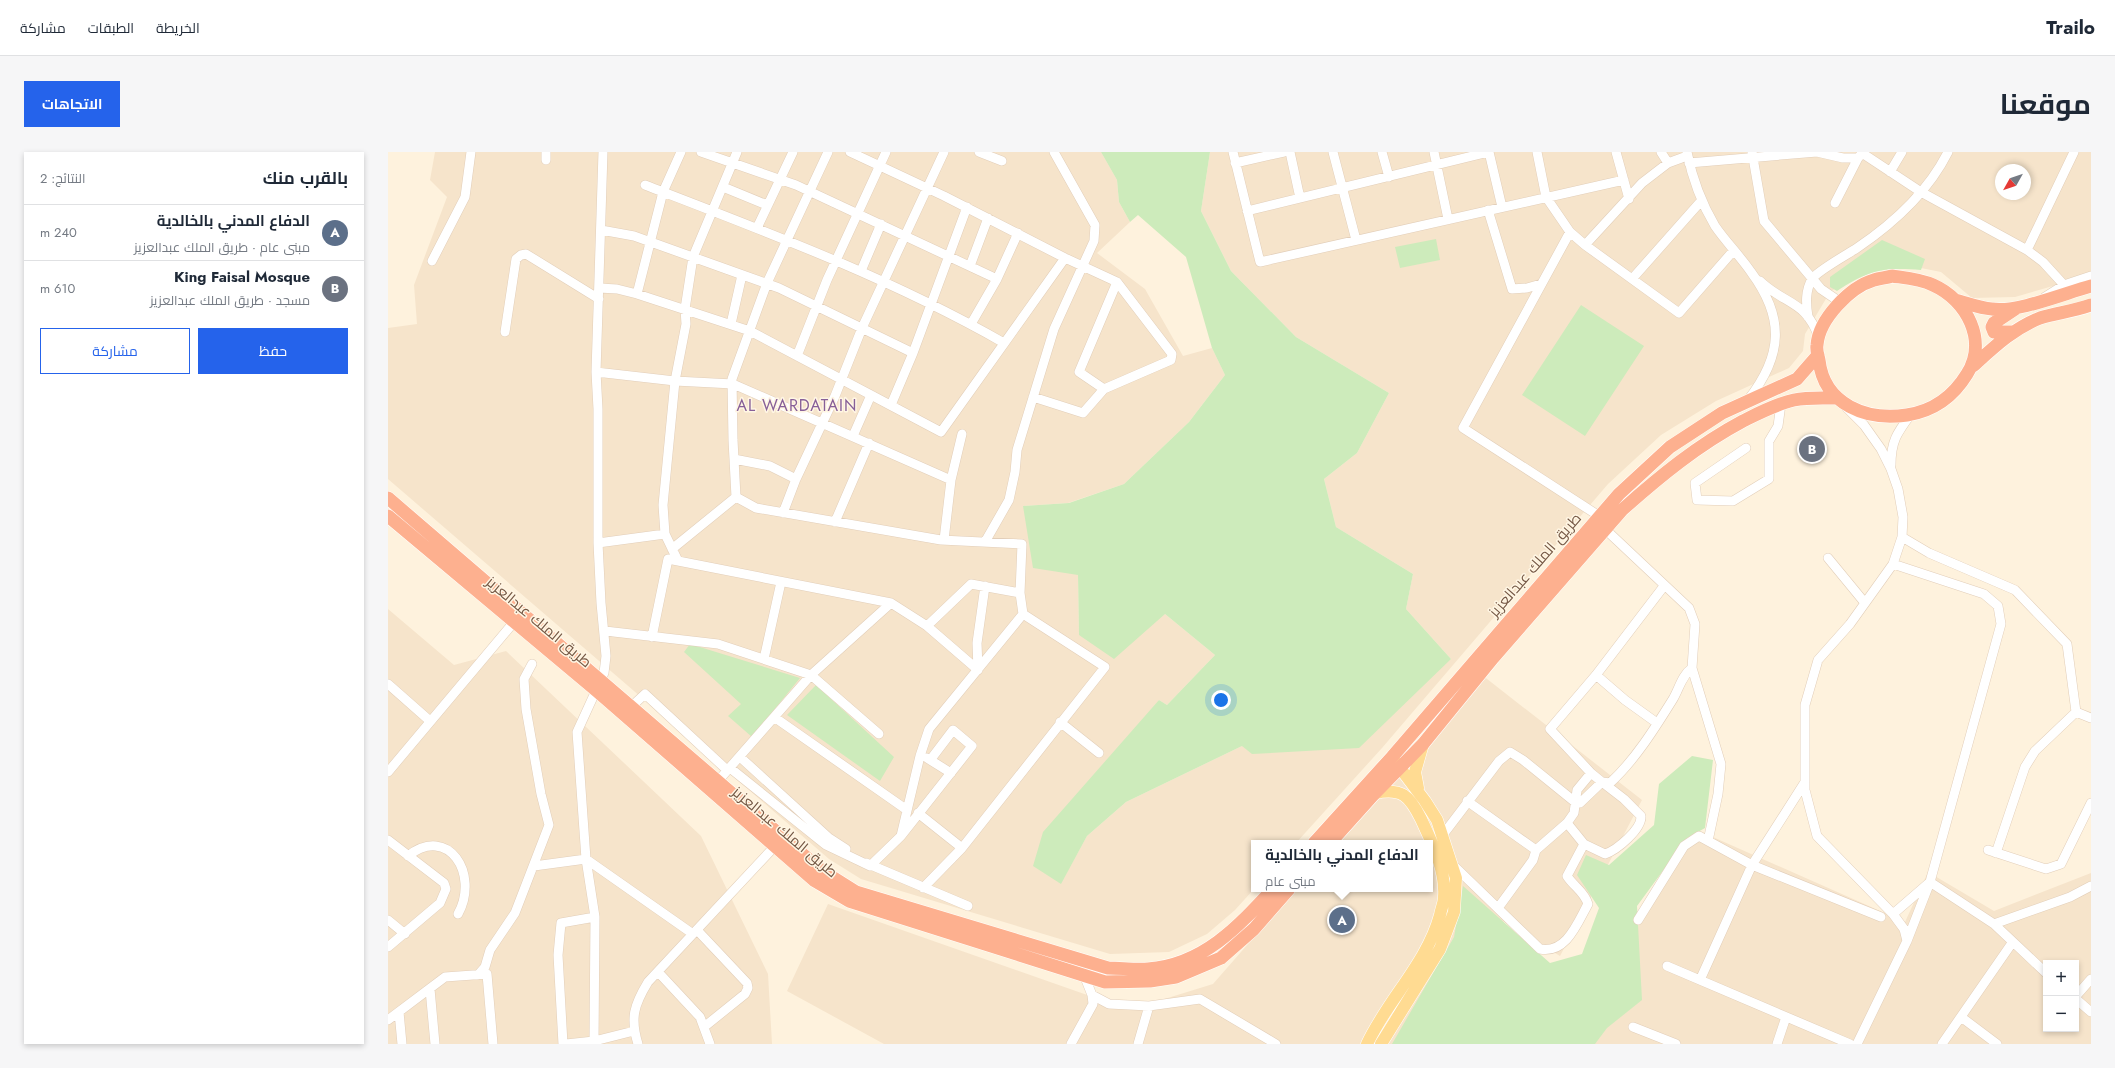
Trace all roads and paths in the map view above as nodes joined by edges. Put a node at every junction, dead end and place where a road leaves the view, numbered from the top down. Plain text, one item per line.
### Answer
1 (471, 152) edge
2 (603, 152) edge
3 (682, 152) edge
4 (701, 152) edge
5 (737, 152) edge
6 (792, 152) edge
7 (828, 152) edge
8 (850, 152) edge
9 (886, 152) edge
10 (944, 152) edge
11 (979, 152) edge
12 (1054, 152) edge
13 (1233, 152) edge
14 (1284, 152) edge
15 (1290, 152) edge
16 (1333, 152) edge
17 (1382, 152) edge
18 (1434, 152) edge
19 (1489, 152) edge
20 (1537, 152) edge
21 (1616, 152) edge
22 (1661, 152) edge
23 (1902, 152) edge
24 (1948, 152) edge
25 (2074, 152) edge
26 (1808, 153) edge
27 (1861, 154) edge
28 (1752, 155) edge
29 (1688, 157) edge
30 (1002, 160) dead end
31 (732, 163) junction
32 (1236, 163) junction
33 (1668, 163) junction
34 (879, 165) junction
35 (1438, 165) junction
36 (1890, 172) junction
37 (1389, 177) junction
38 (779, 179) junction
39 (1624, 180) junction
40 (645, 184) dead end
41 (722, 187) junction
42 (927, 188) junction
43 (1342, 188) junction
44 (809, 191) junction
45 (663, 192) junction
46 (1921, 192) junction
47 (1546, 197) junction
48 (1300, 198) junction
49 (1629, 198) junction
50 (1702, 200) junction
51 (1835, 203) dead end
52 (767, 205) junction
53 (1502, 207) junction
54 (967, 208) junction
55 (1488, 210) junction
56 (712, 211) junction
57 (1247, 211) junction
58 (857, 213) junction
59 (988, 218) junction
60 (1448, 219) junction
61 (882, 224) junction
62 (757, 228) junction
63 (601, 230) junction
64 (1018, 232) junction
65 (1570, 232) junction
66 (905, 235) junction
67 (787, 239) junction
68 (1356, 240) junction
69 (650, 242) junction
70 (1585, 245) junction
71 (1734, 250) junction
72 (2027, 250) junction
73 (949, 256) junction
74 (693, 257) junction
75 (1065, 258) junction
76 (836, 260) junction
77 (432, 261) dead end
78 (970, 266) junction
79 (1082, 266) junction
80 (861, 271) junction
81 (1752, 273) junction
82 (742, 275) junction
83 (2091, 276) edge
84 (1813, 277) junction
85 (997, 279) junction
86 (1632, 279) junction
87 (884, 282) junction
88 (1117, 282) junction
89 (767, 284) junction
90 (1541, 284) junction
91 (2064, 285) junction
92 (2091, 286) edge
93 (599, 288) junction
94 (637, 294) junction
95 (599, 298) junction
96 (1955, 300) junction
97 (1840, 302) junction
98 (2036, 302) junction
99 (931, 305) junction
100 (2091, 305) edge
101 (817, 306) junction
102 (2018, 307) junction
103 (685, 309) junction
104 (1808, 317) junction
105 (731, 324) junction
106 (971, 324) junction
107 (862, 328) junction
108 (750, 331) junction
109 (505, 332) dead end
110 (2013, 332) junction
111 (1819, 338) junction
112 (1004, 343) junction
113 (912, 354) junction
114 (1818, 355) junction
115 (797, 356) junction
116 (1973, 366) junction
117 (596, 372) junction
118 (842, 380) junction
119 (675, 381) junction
120 (733, 384) junction
121 (1104, 389) junction
122 (871, 395) junction
123 (1033, 397) junction
124 (1841, 402) junction
125 (1746, 403) junction
126 (1781, 404) junction
127 (891, 405) junction
128 (1911, 414) junction
129 (823, 423) junction
130 (962, 434) dead end
131 (853, 436) junction
132 (869, 443) junction
133 (1746, 448) dead end
134 (734, 458) junction
135 (1891, 469) junction
136 (796, 479) junction
137 (951, 480) junction
138 (736, 497) junction
139 (388, 498) edge
140 (783, 514) junction
141 (388, 516) edge
142 (1599, 516) junction
143 (835, 522) junction
144 (1605, 529) junction
145 (665, 534) junction
146 (1902, 537) junction
147 (944, 540) junction
148 (986, 542) junction
149 (598, 544) junction
150 (672, 549) junction
151 (1828, 558) dead end
152 (678, 561) junction
153 (1893, 564) junction
154 (781, 582) junction
155 (985, 586) junction
156 (1664, 586) junction
157 (1020, 593) junction
158 (891, 603) junction
159 (1865, 603) junction
160 (1023, 614) junction
161 (514, 622) junction
162 (927, 626) junction
163 (605, 631) junction
164 (652, 637) junction
165 (764, 660) junction
166 (532, 664) dead end
167 (1692, 668) junction
168 (978, 670) junction
169 (811, 675) junction
170 (1596, 675) junction
171 (388, 684) edge
172 (599, 685) junction
173 (632, 706) junction
174 (2076, 712) junction
175 (774, 717) junction
176 (2091, 718) edge
177 (430, 721) junction
178 (1060, 722) junction
179 (1657, 723) junction
180 (879, 734) dead end
181 (1422, 744) junction
182 (1099, 753) dead end
183 (920, 756) junction
184 (740, 757) junction
185 (931, 759) junction
186 (1392, 766) junction
187 (729, 769) junction
188 (388, 772) edge
189 (951, 773) junction
190 (1591, 773) junction
191 (718, 781) junction
192 (1602, 782) junction
193 (1805, 782) junction
194 (1375, 793) junction
195 (1420, 794) junction
196 (1409, 799) junction
197 (1467, 802) junction
198 (1575, 802) junction
199 (2091, 803) edge
200 (907, 810) junction
201 (918, 814) junction
202 (1567, 823) junction
203 (901, 836) junction
204 (1442, 836) junction
205 (388, 840) edge
206 (1317, 840) edge
207 (1333, 840) edge
208 (1431, 840) edge
209 (1708, 841) junction
210 (1584, 844) junction
211 (1433, 845) edge
212 (774, 846) junction
213 (962, 848) junction
214 (1536, 850) junction
215 (408, 856) junction
216 (586, 859) junction
217 (1452, 864) junction
218 (1752, 865) junction
219 (534, 866) junction
220 (870, 866) junction
221 (1930, 882) junction
222 (2091, 886) edge
223 (924, 888) junction
224 (1270, 892) edge
225 (1286, 892) edge
226 (968, 906) dead end
227 (1498, 908) junction
228 (458, 914) dead end
229 (1893, 914) junction
230 (594, 917) junction
231 (1881, 918) dead end
232 (388, 920) edge
233 (1638, 920) dead end
234 (1994, 924) junction
235 (695, 932) junction
236 (405, 934) junction
237 (1908, 941) junction
238 (2012, 943) junction
239 (388, 947) edge
240 (1667, 966) dead end
241 (2043, 969) edge
242 (659, 973) junction
243 (478, 975) junction
244 (1084, 975) junction
245 (2091, 979) edge
246 (1700, 980) junction
247 (430, 989) junction
248 (1092, 995) junction
249 (2077, 996) edge
250 (2079, 1000) edge
251 (1149, 1006) junction
252 (399, 1012) junction
253 (2091, 1012) edge
254 (1786, 1017) junction
255 (1961, 1017) junction
256 (388, 1020) edge
257 (704, 1027) junction
258 (1634, 1027) dead end
259 (634, 1031) junction
260 (594, 1041) junction
261 (402, 1044) edge
262 (435, 1044) edge
263 (493, 1044) edge
264 (563, 1044) edge
265 (566, 1044) edge
266 (638, 1044) edge
267 (710, 1044) edge
268 (1070, 1044) edge
269 (1138, 1044) edge
270 (1276, 1044) edge
271 (1367, 1044) edge
272 (1381, 1044) edge
273 (1676, 1044) edge
274 (1777, 1044) edge
275 (1850, 1044) edge
276 (1857, 1044) edge
277 (1942, 1044) edge
278 (1997, 1044) edge

1 - 77 street
2 - 63 street
3 - 45 street
4 - 31 street
5 - 31 street
6 - 38 street
7 - 44 street
8 - 34 street
9 - 34 street
10 - 42 street
11 - 30 street
12 - 79 street
13 - 32 street
14 - 32 street
15 - 48 street
16 - 43 street
17 - 37 street
18 - 35 street
19 - 35 street
19 - 53 street
20 - 47 street
21 - 39 street
22 - 33 street
23 - 36 street
24 - 46 street
25 - 72 street
26 - 27 street
26 - 28 street
27 - 36 street
27 - 51 street
28 - 29 street
28 - 84 street
29 - 33 street
29 - 50 street
31 - 38 street
31 - 41 street
32 - 57 street
33 - 49 street
34 - 42 street
34 - 58 street
35 - 37 street
35 - 60 street
36 - 46 street
37 - 43 street
38 - 44 street
38 - 52 street
39 - 47 street
39 - 49 street
40 - 45 street
41 - 52 street
41 - 56 street
42 - 54 street
42 - 66 street
43 - 48 street
43 - 68 street
44 - 58 street
44 - 67 street
45 - 56 street
45 - 69 street
46 - 72 street
46 - 84 street
47 - 53 street
47 - 65 street
48 - 57 street
49 - 70 street
50 - 71 street
50 - 86 street
52 - 62 street
53 - 55 street
54 - 59 street
54 - 73 street
55 - 60 street
55 - 90 street
56 - 62 street
56 - 74 street
57 - 68 street
58 - 61 street
58 - 76 street
59 - 64 street
59 - 78 street
60 - 68 street
61 - 66 street
61 - 80 street
62 - 67 street
63 - 69 street
63 - 93 street
64 - 75 street
64 - 85 street
65 - 70 street
65 - 90 street
66 - 73 street
66 - 87 street
67 - 76 street
67 - 89 street
69 - 74 street
69 - 94 street
70 - 86 street
71 - 81 street
71 - 86 street
72 - 91 street
73 - 78 street
73 - 99 street
74 - 82 street
74 - 103 street
75 - 79 street
75 - 112 street
76 - 80 street
76 - 101 street
78 - 85 street
79 - 88 street
79 - 123 street
80 - 87 street
81 - 104 street
81 - 125 street
82 - 89 street
82 - 105 street
83 - 91 street
84 - 97 street
84 - 104 street
85 - 106 street
87 - 99 street
87 - 107 street
88 - 121 street
88 - 121 street
89 - 101 street
89 - 108 street
90 - 142 street
91 - 98 street
92 - 98 highway
93 - 94 street
93 - 95 street
94 - 103 street
95 - 109 street
95 - 117 street
96 - 97 highway
96 - 102 highway
96 - 116 highway
97 - 111 highway
98 - 102 highway
99 - 106 street
99 - 113 street
100 - 110 highway
101 - 107 street
101 - 115 street
102 - 110 highway
103 - 105 street
103 - 119 street
104 - 111 street
105 - 108 street
106 - 112 street
107 - 113 street
107 - 118 street
108 - 115 street
108 - 120 street
110 - 116 highway
111 - 114 highway
112 - 127 street
113 - 127 street
114 - 124 highway
114 - 125 highway, طريق الملك عبدالعزيز
115 - 118 street
116 - 128 highway
117 - 119 street
117 - 149 street
118 - 122 street
118 - 129 street
119 - 120 street
119 - 145 street
120 - 129 street
120 - 134 street
121 - 123 street
122 - 127 street
122 - 131 street
123 - 148 street
124 - 126 highway, طريق الملك عبدالعزيز
124 - 128 highway
124 - 135 street
125 - 142 highway, طريق الملك عبدالعزيز
126 - 133 street
126 - 144 highway, طريق الملك عبدالعزيز
128 - 135 street
129 - 131 street
129 - 136 street
130 - 137 street
131 - 132 street
132 - 137 street
132 - 143 street
134 - 136 street
134 - 138 street
135 - 146 street
136 - 140 street
137 - 147 street
138 - 140 street
138 - 150 street
139 - 172 highway, طريق الملك عبدالعزيز
140 - 143 street
141 - 161 highway, طريق الملك عبدالعزيز
142 - 186 highway, طريق الملك عبدالعزيز
143 - 147 street
144 - 156 street
144 - 181 highway, طريق الملك عبدالعزيز
145 - 149 street
145 - 150 street
146 - 153 street
146 - 174 street
147 - 148 street
148 - 157 street
149 - 163 street
150 - 152 street
151 - 159 street
152 - 154 street
152 - 164 street
153 - 159 street
153 - 221 street
154 - 158 street
154 - 165 street
155 - 157 street
155 - 162 street
155 - 168 street
156 - 167 street
156 - 170 street
157 - 160 street
158 - 162 street
158 - 169 street
159 - 193 street
160 - 168 street
160 - 178 street
161 - 172 highway, طريق الملك عبدالعزيز
161 - 177 street
162 - 168 street
163 - 164 street
163 - 172 street
164 - 165 street
165 - 169 street
166 - 219 street
167 - 179 street
167 - 209 street
168 - 183 street
169 - 175 street
169 - 180 street
170 - 179 street
170 - 190 street
171 - 177 street
172 - 173 highway, طريق الملك عبدالعزيز
172 - 212 highway, طريق الملك عبدالعزيز
172 - 216 street
173 - 187 street
173 - 191 highway, طريق الملك عبدالعزيز
174 - 176 street
174 - 199 street
175 - 184 street
175 - 200 street
177 - 188 street
178 - 182 street
178 - 213 street
179 - 192 street
181 - 186 highway, طريق الملك عبدالعزيز
181 - 195 main road
183 - 185 street
183 - 200 street
184 - 187 street
184 - 220 street
185 - 189 street
185 - 189 street
186 - 194 highway, طريق الملك عبدالعزيز
186 - 195 main road
186 - 196 main road
186 - 206 highway, طريق الملك عبدالعزيز
187 - 191 street
187 - 220 street
189 - 201 street
190 - 192 street
190 - 198 street
191 - 224 highway, طريق الملك عبدالعزيز
192 - 198 street
192 - 210 street
193 - 218 street
193 - 229 street
194 - 196 main road
194 - 207 highway, طريق الملك عبدالعزيز
195 - 204 main road
196 - 208 main road
197 - 198 street
197 - 204 street
197 - 214 street
198 - 202 street
200 - 203 street
201 - 203 street
201 - 213 street
202 - 210 street
202 - 214 street
203 - 220 street
204 - 217 main road
205 - 215 street
209 - 218 street
209 - 233 street
210 - 227 street
211 - 271 main road
212 - 235 street
212 - 244 highway, طريق الملك عبدالعزيز
213 - 223 street
214 - 227 street
215 - 228 street
215 - 236 street
216 - 219 street
216 - 230 street
216 - 235 street
217 - 227 street
217 - 272 main road
218 - 231 street
218 - 246 street
219 - 243 street
220 - 223 street
221 - 229 street
221 - 234 street
221 - 237 street
222 - 234 street
223 - 226 street
225 - 244 highway, طريق الملك عبدالعزيز
229 - 237 street
230 - 260 street
230 - 264 street
232 - 236 street
234 - 238 street
235 - 242 street
235 - 257 street
236 - 239 street
237 - 276 street
238 - 241 street
238 - 255 street
240 - 246 street
242 - 257 street
242 - 259 street
243 - 247 street
243 - 263 street
244 - 248 street
245 - 249 street
246 - 254 street
247 - 252 street
247 - 262 street
248 - 251 street
248 - 268 street
250 - 253 street
251 - 269 street
251 - 270 street
252 - 256 street
252 - 261 street
254 - 274 street
254 - 275 street
255 - 277 street
255 - 278 street
257 - 267 street
258 - 273 street
259 - 260 street
259 - 266 street
260 - 265 street

